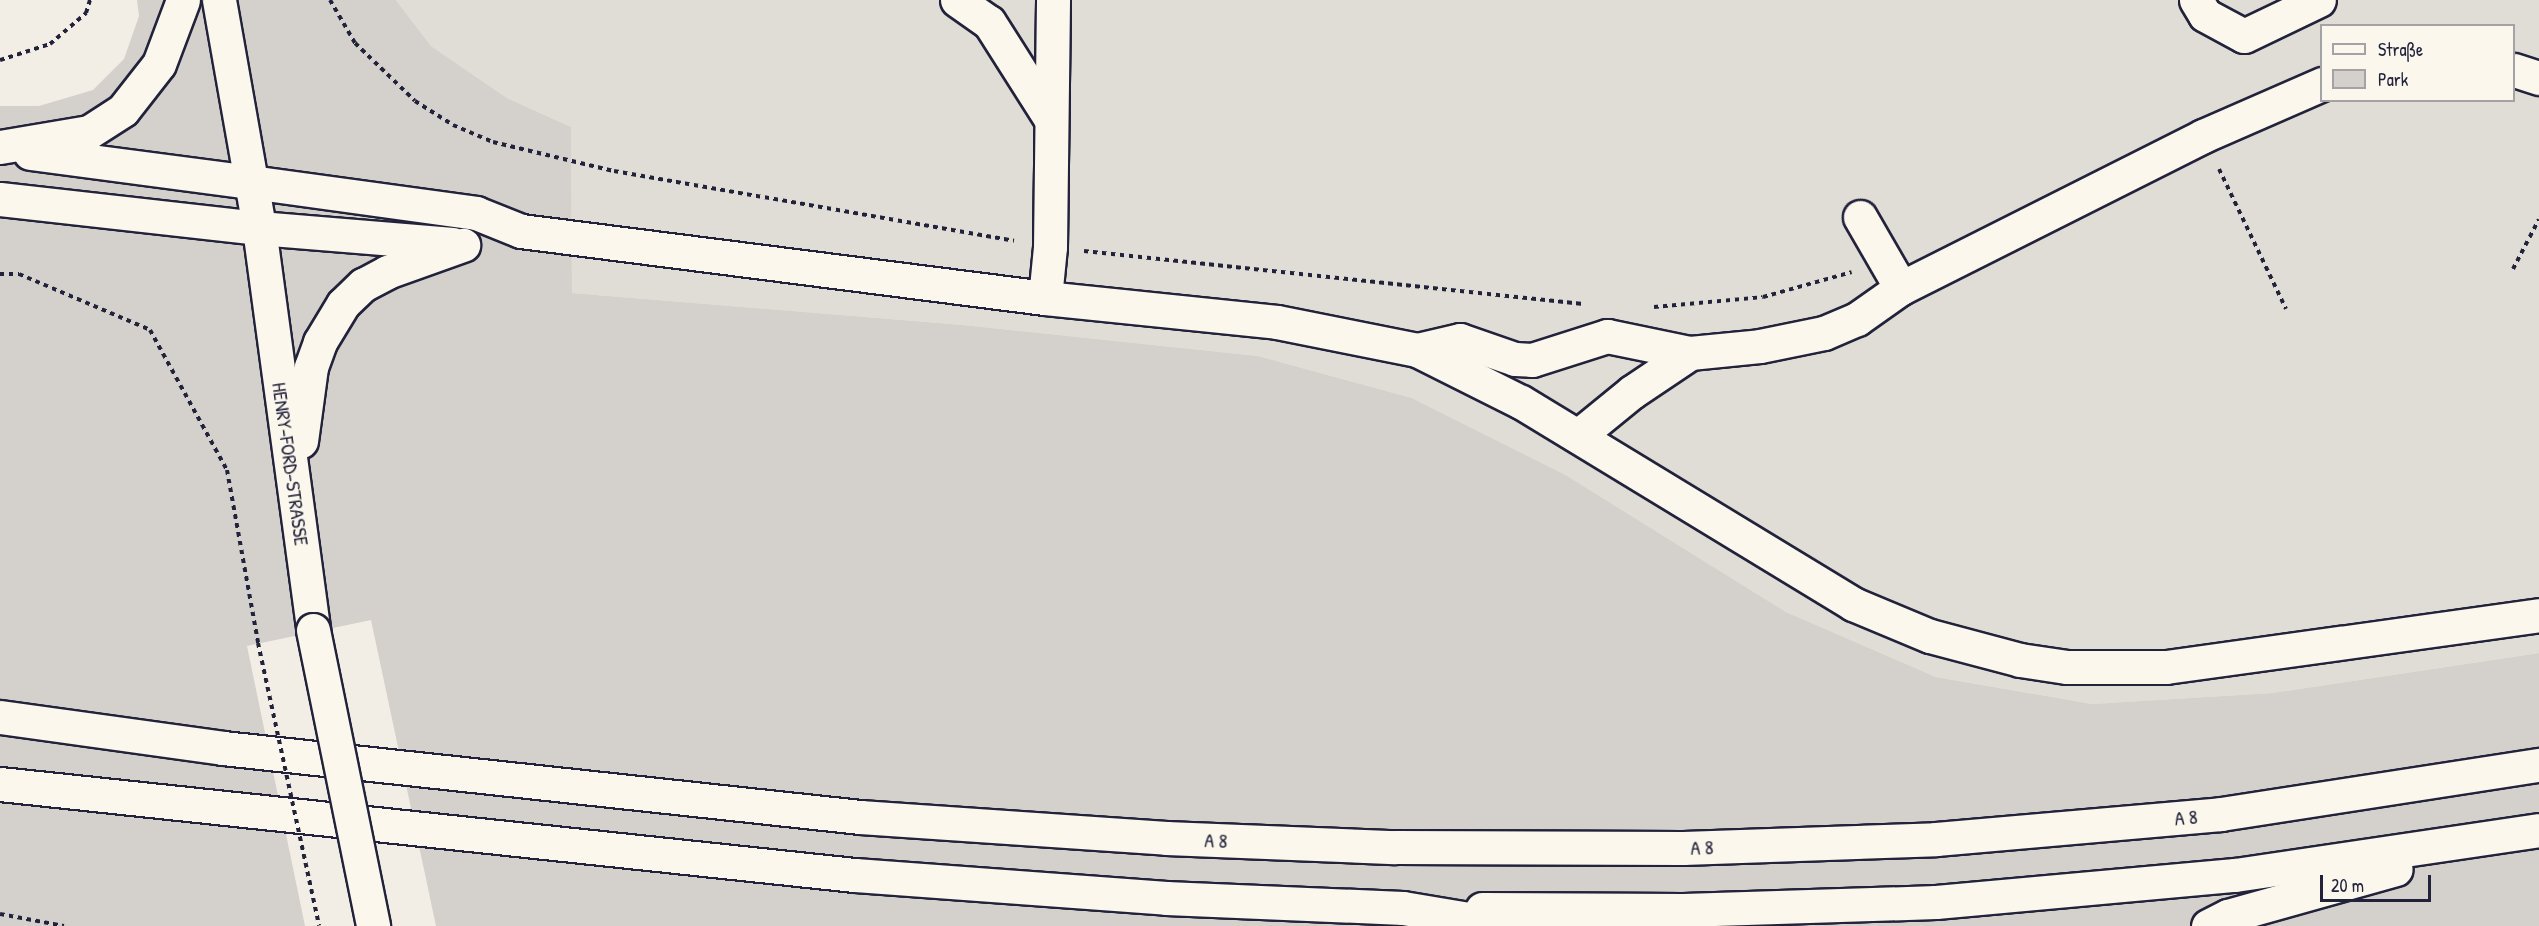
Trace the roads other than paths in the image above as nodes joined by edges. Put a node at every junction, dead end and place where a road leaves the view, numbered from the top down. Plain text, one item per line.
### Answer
1 (183, 0) edge
2 (219, 0) edge
3 (957, 0) edge
4 (1053, 0) edge
5 (2196, 0) edge
6 (2319, 0) edge
7 (2515, 70) edge
8 (2539, 78) edge
9 (2320, 85) edge
10 (1050, 118) junction
11 (0, 148) edge
12 (251, 182) junction
13 (0, 199) edge
14 (1860, 217) dead end
15 (259, 228) junction
16 (521, 231) junction
17 (463, 245) junction
18 (1901, 288) junction
19 (1045, 298) junction
20 (1417, 350) junction
21 (1690, 353) junction
22 (1578, 436) junction
23 (295, 496) junction
24 (2539, 615) edge
25 (0, 717) edge
26 (2539, 765) edge
27 (0, 784) edge
28 (2539, 830) edge
29 (2501, 837) junction
30 (1402, 908) junction
31 (373, 926) edge
32 (1511, 926) edge
33 (2208, 926) edge

1 - 11 main road
2 - 12 main road, HENRY-FORD-STRASSE
3 - 10 main road
4 - 10 main road
5 - 6 main road
7 - 8 main road
9 - 18 main road
10 - 19 main road
11 - 12 main road
12 - 15 main road, HENRY-FORD-STRASSE
12 - 16 main road
13 - 15 main road
14 - 18 main road
15 - 17 main road
15 - 23 main road, HENRY-FORD-STRASSE
16 - 17 main road
16 - 19 main road
17 - 23 main road
18 - 21 main road
19 - 20 main road
20 - 21 main road
20 - 22 main road
21 - 22 main road
22 - 24 main road
23 - 31 main road, HENRY-FORD-STRASSE, bridge
25 - 26 main road, A 8 / A 8
27 - 30 main road
28 - 29 main road
29 - 30 main road
29 - 33 main road
30 - 32 main road

